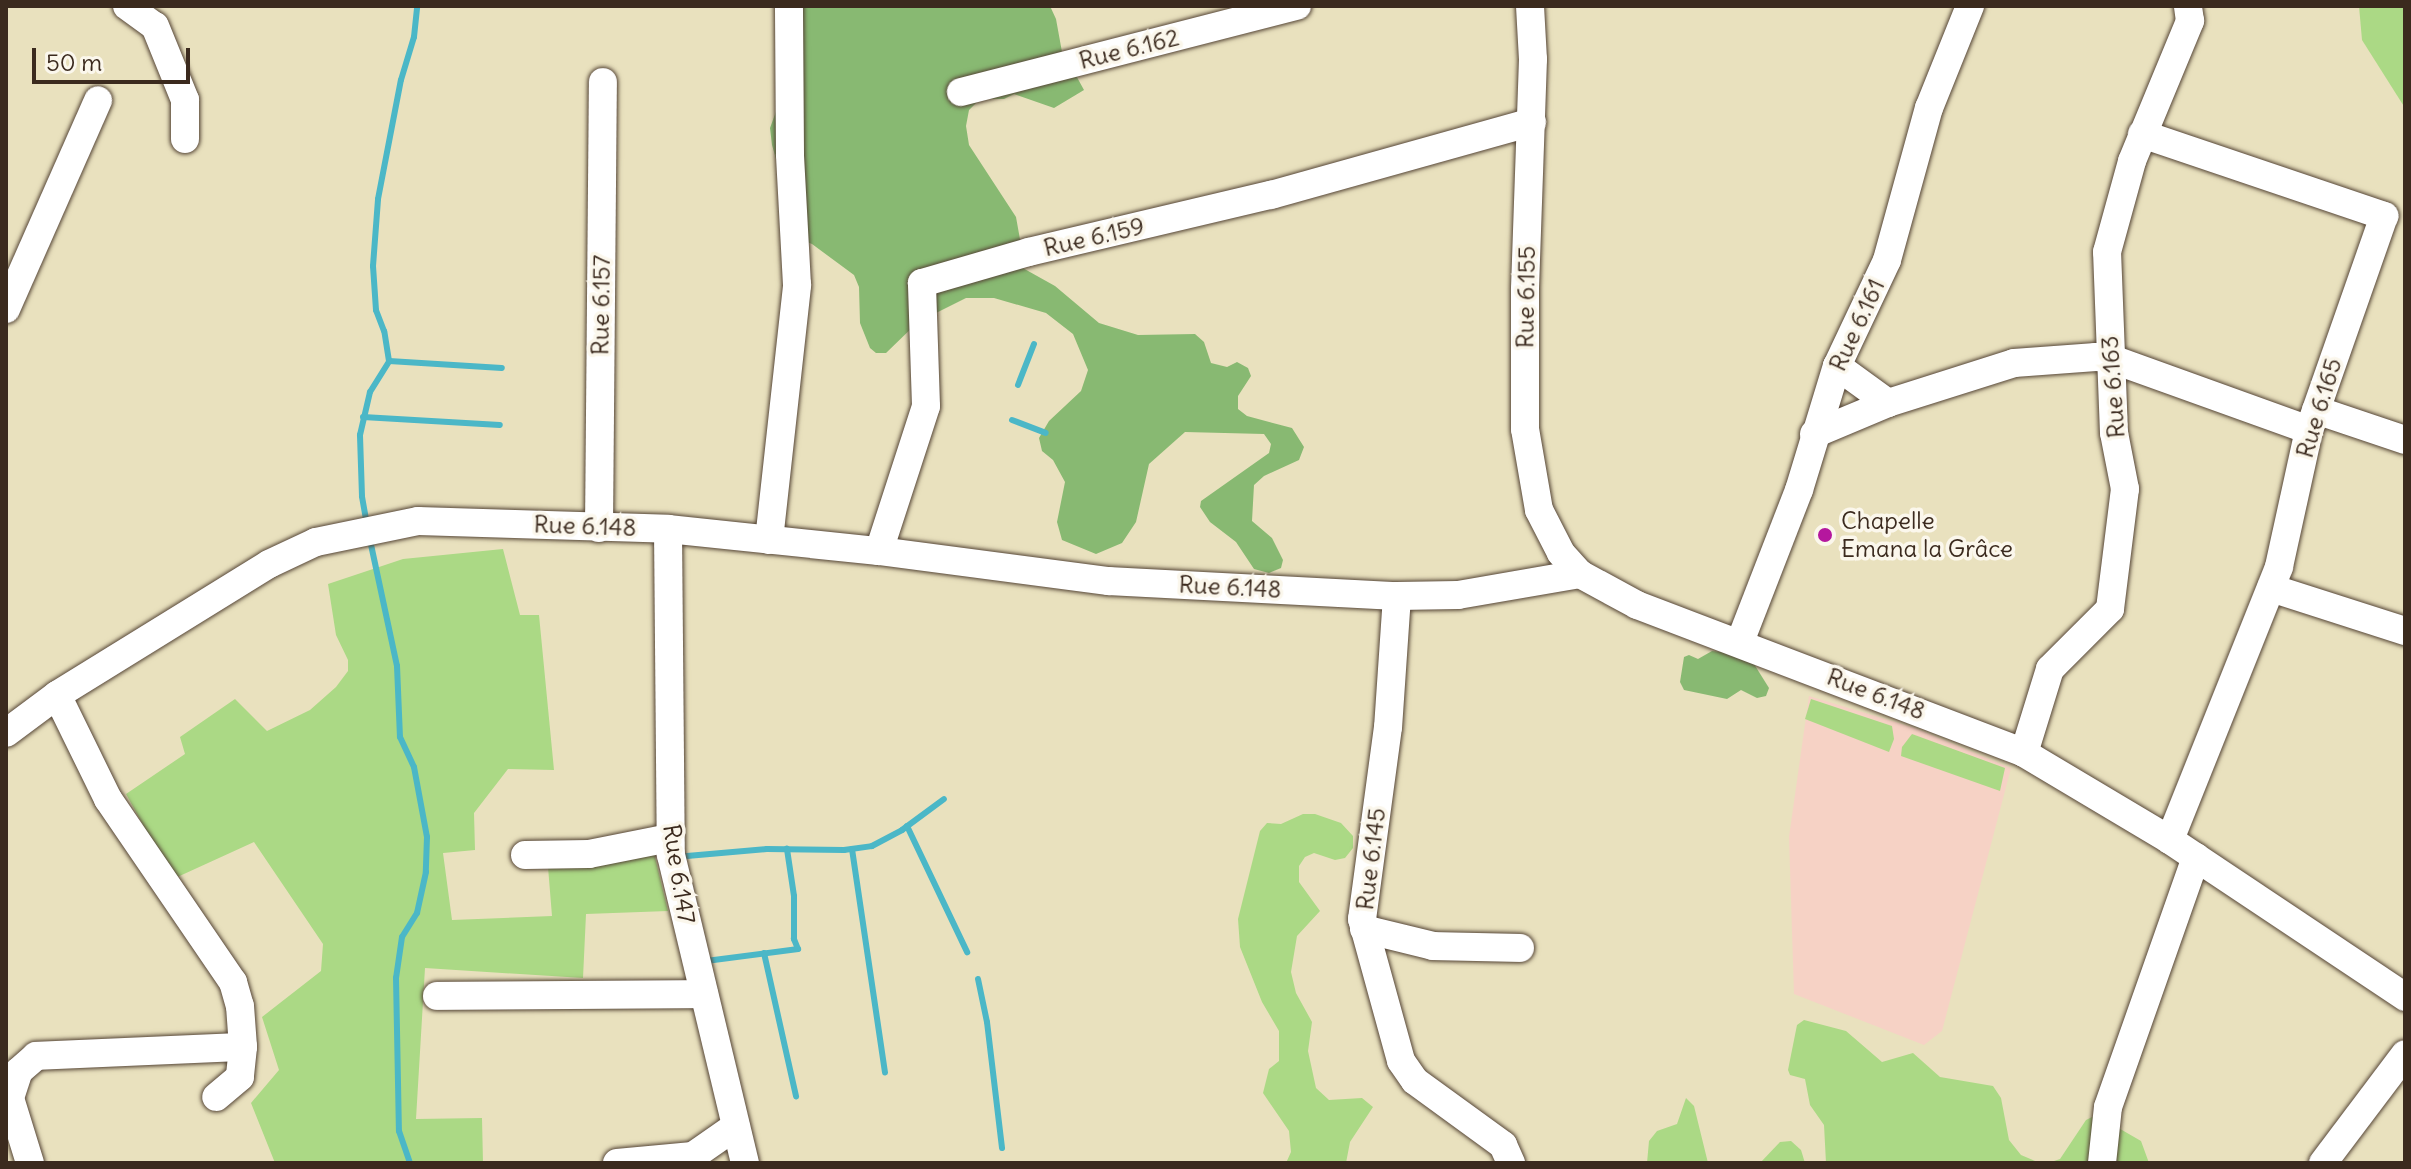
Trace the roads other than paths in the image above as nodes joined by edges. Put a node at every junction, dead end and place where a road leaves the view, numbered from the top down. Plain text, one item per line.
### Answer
1 (127, 6) edge
2 (789, 6) edge
3 (1297, 6) edge
4 (1530, 6) edge
5 (1970, 6) edge
6 (2188, 6) edge
7 (603, 82) dead end
8 (961, 92) dead end
9 (98, 100) dead end
10 (1532, 122) junction
11 (2142, 134) junction
12 (185, 139) dead end
13 (6, 309) edge
14 (2109, 358) junction
15 (1837, 366) junction
16 (1888, 403) junction
17 (2313, 420) junction
18 (1814, 434) junction
19 (2405, 440) edge
20 (599, 528) junction
21 (668, 529) junction
22 (769, 540) junction
23 (879, 551) junction
24 (1580, 574) junction
25 (2271, 588) junction
26 (1397, 596) junction
27 (2405, 631) edge
28 (1740, 642) junction
29 (57, 695) junction
30 (6, 733) edge
31 (2024, 753) junction
32 (669, 838) junction
33 (2170, 840) junction
34 (525, 855) dead end
35 (2196, 857) junction
36 (1364, 929) junction
37 (1520, 948) dead end
38 (704, 994) junction
39 (2404, 995) edge
40 (437, 996) dead end
41 (243, 1047) junction
42 (2405, 1054) edge
43 (216, 1097) dead end
44 (736, 1126) junction
45 (30, 1163) edge
46 (617, 1163) edge
47 (745, 1163) edge
48 (1511, 1163) edge
49 (2102, 1163) edge
50 (2323, 1163) edge

1 - 12 street
2 - 22 street
3 - 8 street, Rue 6.162
4 - 10 street, Rue 6.155
5 - 15 street, Rue 6.161
6 - 11 street, Rue 6.163
7 - 20 street, Rue 6.157
9 - 13 street
10 - 23 street, Rue 6.159
10 - 24 street, Rue 6.155
11 - 14 street, Rue 6.163
11 - 17 street, Rue 6.165
14 - 16 street
14 - 17 street
14 - 31 street, Rue 6.163
15 - 16 street
15 - 18 street, Rue 6.161
16 - 18 street
17 - 19 street
17 - 25 street, Rue 6.165
18 - 28 street, Rue 6.161
20 - 21 street, Rue 6.148
20 - 29 street, Rue 6.148
21 - 22 street, Rue 6.148
21 - 32 street, Rue 6.147
22 - 23 street, Rue 6.148
23 - 26 street, Rue 6.148
24 - 26 street, Rue 6.148
24 - 28 street, Rue 6.148
25 - 27 street
25 - 33 street, Rue 6.165
26 - 36 street, Rue 6.145
28 - 31 street, Rue 6.148
29 - 30 street, Rue 6.148
29 - 41 street
31 - 33 street, Rue 6.148
32 - 34 street
32 - 38 street, Rue 6.147
33 - 35 street, Rue 6.148
35 - 39 street, Rue 6.148
35 - 49 street
36 - 37 street
36 - 48 street, Rue 6.145
38 - 40 street
38 - 44 street, Rue 6.147
41 - 43 street
41 - 45 street
42 - 50 street
44 - 46 street
44 - 47 street, Rue 6.147

